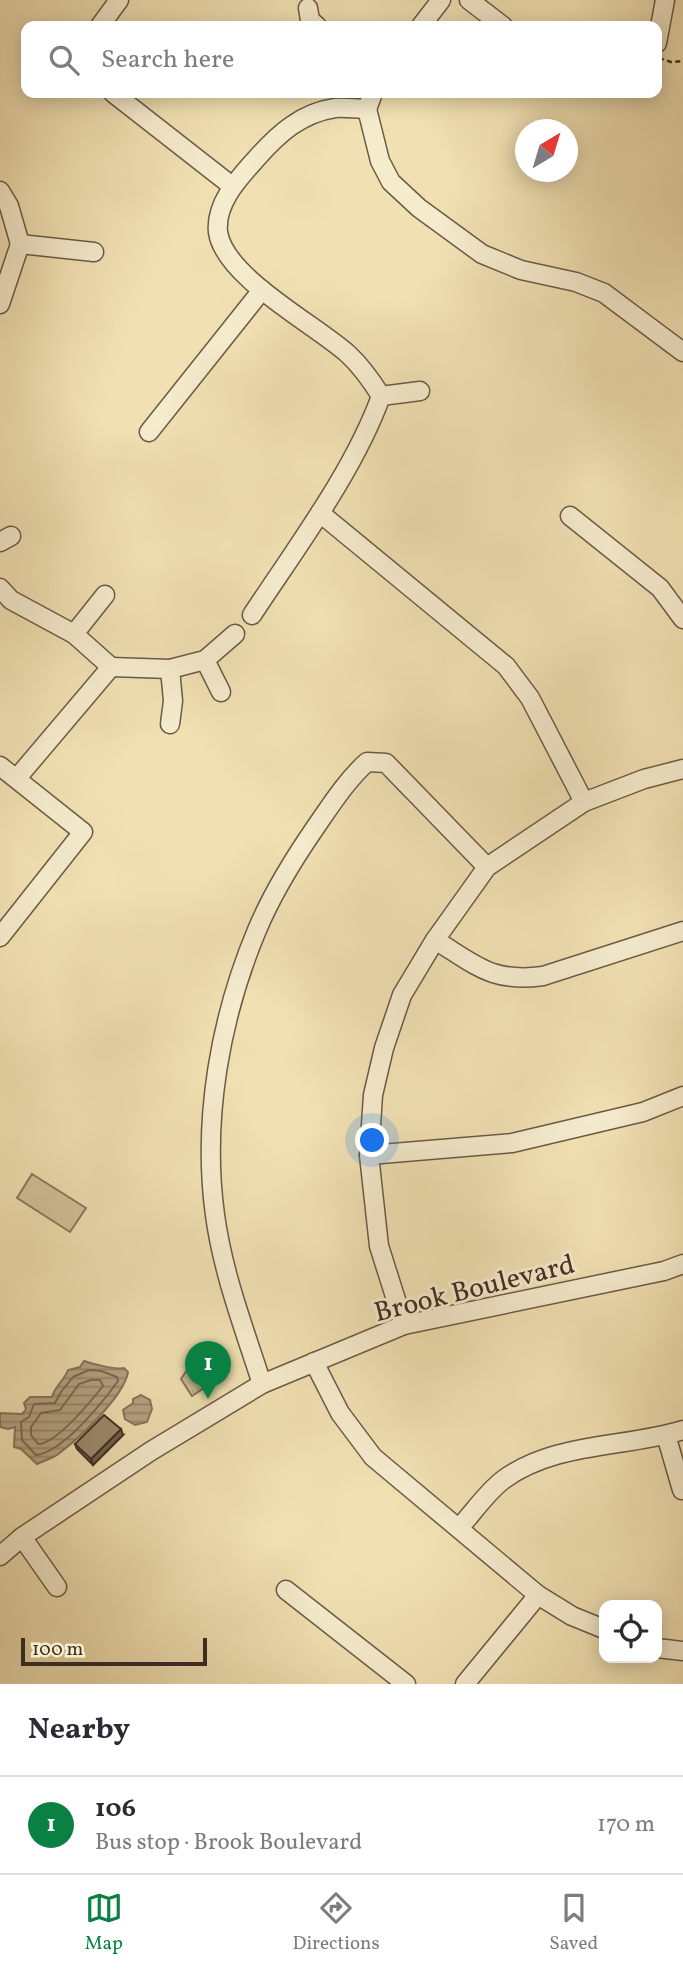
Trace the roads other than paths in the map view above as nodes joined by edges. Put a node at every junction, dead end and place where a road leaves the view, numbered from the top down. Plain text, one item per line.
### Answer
1 (119, 0) edge
2 (441, 0) edge
3 (469, 0) edge
4 (665, 0) edge
5 (308, 8) dead end
6 (104, 21) edge
7 (311, 21) edge
8 (425, 21) edge
9 (496, 21) edge
10 (661, 21) edge
11 (119, 98) edge
12 (370, 101) edge
13 (232, 186) junction
14 (0, 191) edge
15 (20, 244) junction
16 (94, 252) dead end
17 (262, 290) junction
18 (0, 304) edge
19 (683, 352) edge
20 (420, 391) dead end
21 (381, 396) junction
22 (149, 432) dead end
23 (320, 513) junction
24 (570, 516) dead end
25 (0, 589) edge
26 (106, 596) dead end
27 (252, 615) dead end
28 (683, 619) edge
29 (74, 634) junction
30 (235, 634) dead end
31 (205, 660) junction
32 (111, 667) junction
33 (170, 669) junction
34 (221, 692) dead end
35 (170, 724) dead end
36 (0, 766) edge
37 (683, 769) edge
38 (17, 779) junction
39 (584, 802) junction
40 (487, 867) junction
41 (683, 931) edge
42 (0, 937) edge
43 (435, 940) junction
44 (683, 1096) edge
45 (369, 1155) junction
46 (683, 1264) edge
47 (404, 1325) junction
48 (314, 1362) junction
49 (262, 1384) junction
50 (674, 1433) edge
51 (682, 1490) edge
52 (459, 1528) junction
53 (22, 1537) junction
54 (0, 1556) edge
55 (57, 1587) dead end
56 (286, 1590) dead end
57 (538, 1595) junction
58 (599, 1627) edge
59 (662, 1649) edge
60 (683, 1651) edge
61 (406, 1684) edge
62 (465, 1684) edge

1 - 6 street
2 - 8 street
3 - 9 street
4 - 10 street
5 - 7 street
11 - 13 street
12 - 13 street
12 - 19 street
13 - 17 street
14 - 15 street
15 - 16 street
15 - 18 street
17 - 21 street
17 - 22 street
20 - 21 street
21 - 23 street
23 - 27 street
23 - 39 street
24 - 28 street
25 - 29 street
26 - 29 street
29 - 32 street
30 - 31 street
31 - 33 street
31 - 34 street
32 - 33 street
32 - 38 street
33 - 35 street
36 - 38 street
37 - 39 street
38 - 42 street
39 - 40 street
40 - 43 street
40 - 49 street
41 - 43 street
43 - 45 street
44 - 45 street
45 - 47 street
46 - 47 street, Brook Boulevard
47 - 48 street, Brook Boulevard
48 - 49 street, Brook Boulevard
48 - 52 street
49 - 53 street, Brook Boulevard
50 - 51 street
50 - 52 street
52 - 57 street
53 - 54 street, Brook Boulevard
53 - 55 street
56 - 61 street
57 - 58 street
57 - 62 street
59 - 60 street

